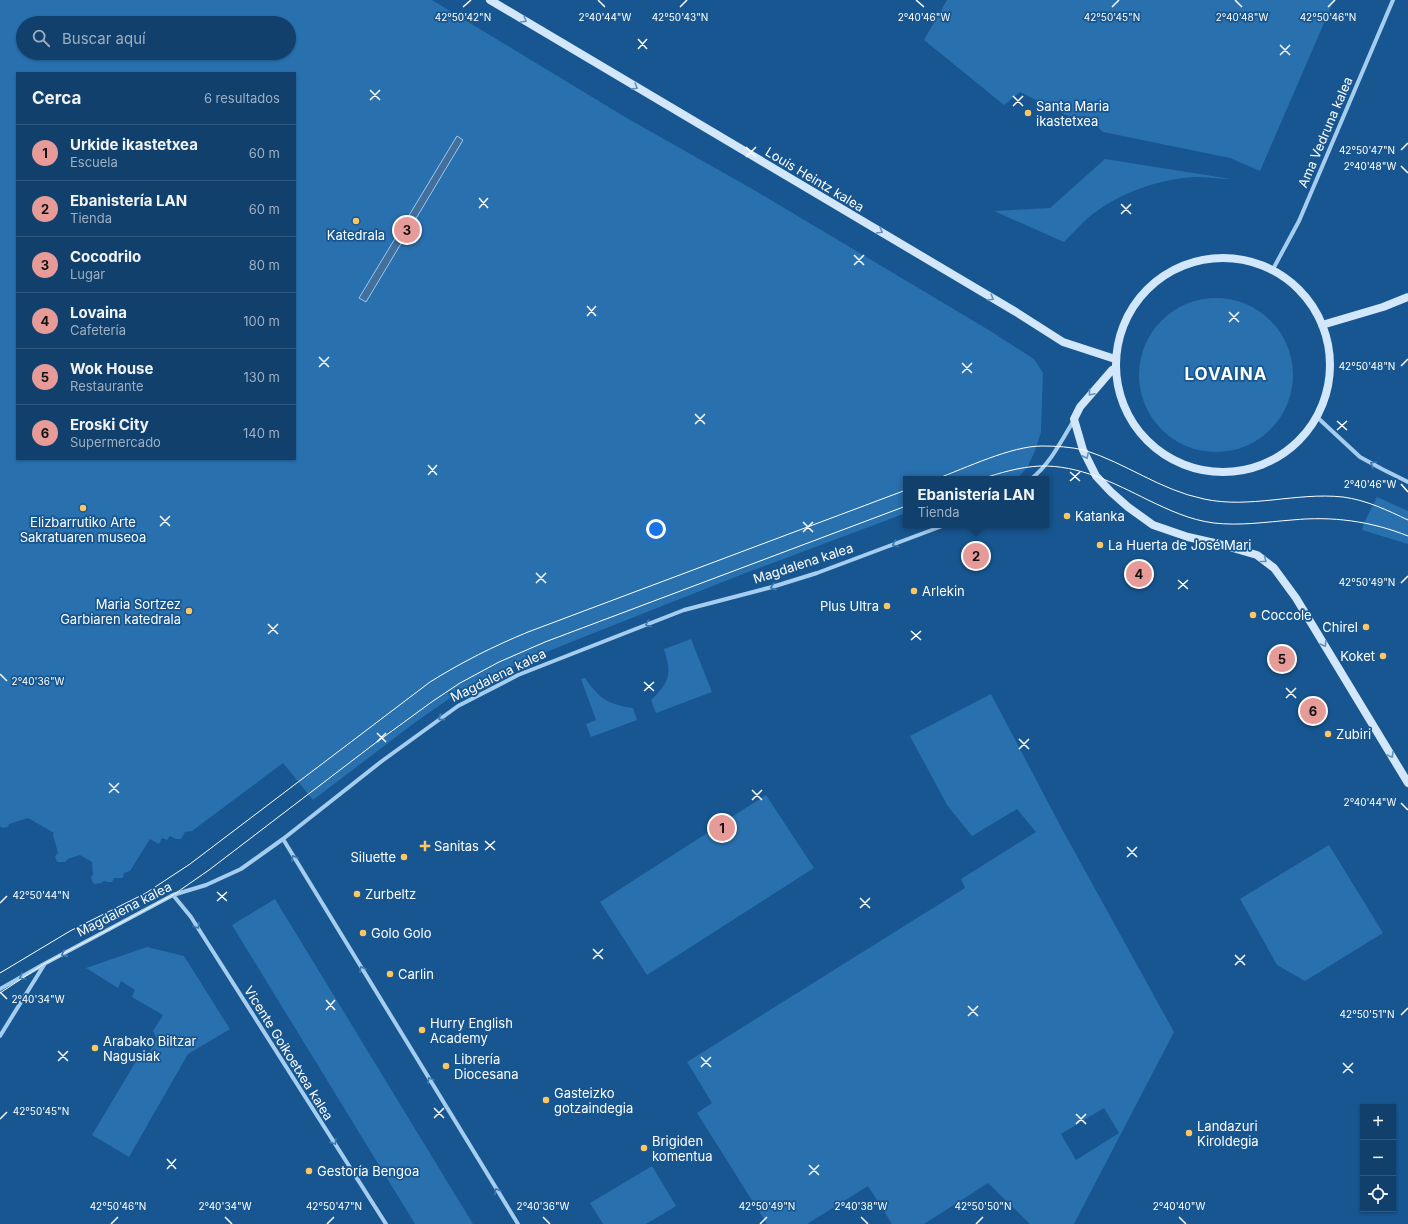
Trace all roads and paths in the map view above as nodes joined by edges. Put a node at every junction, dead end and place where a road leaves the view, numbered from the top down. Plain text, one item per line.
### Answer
1 (490, 0) edge
2 (1393, 0) edge
3 (1272, 271) junction
4 (1408, 297) edge
5 (1322, 325) junction
6 (1112, 358) junction
7 (1112, 370) junction
8 (1318, 418) junction
9 (1074, 419) junction
10 (1035, 476) edge
11 (1408, 482) edge
12 (937, 528) edge
13 (1408, 783) edge
14 (283, 839) junction
15 (173, 895) junction
16 (44, 964) junction
17 (0, 990) edge
18 (0, 1036) edge
19 (386, 1224) edge
20 (518, 1224) edge

1 -> 6 main road, Louis Heintz kalea
2 - 3 street, Ama Vedruna kalea
3 - 5 main road
3 - 6 main road
4 - 5 main road
5 - 8 main road
6 - 7 main road
7 - 8 main road
7 -> 9 main road
11 -> 8 street
9 - 10 street
9 -> 13 main road
12 -> 14 street, Magdalena kalea
14 - 15 street, Magdalena kalea
20 -> 14 street
15 -> 16 street, Magdalena kalea
15 -> 19 street, Vicente Goikoetxea kalea
16 -> 17 street, Magdalena kalea
16 - 18 street

